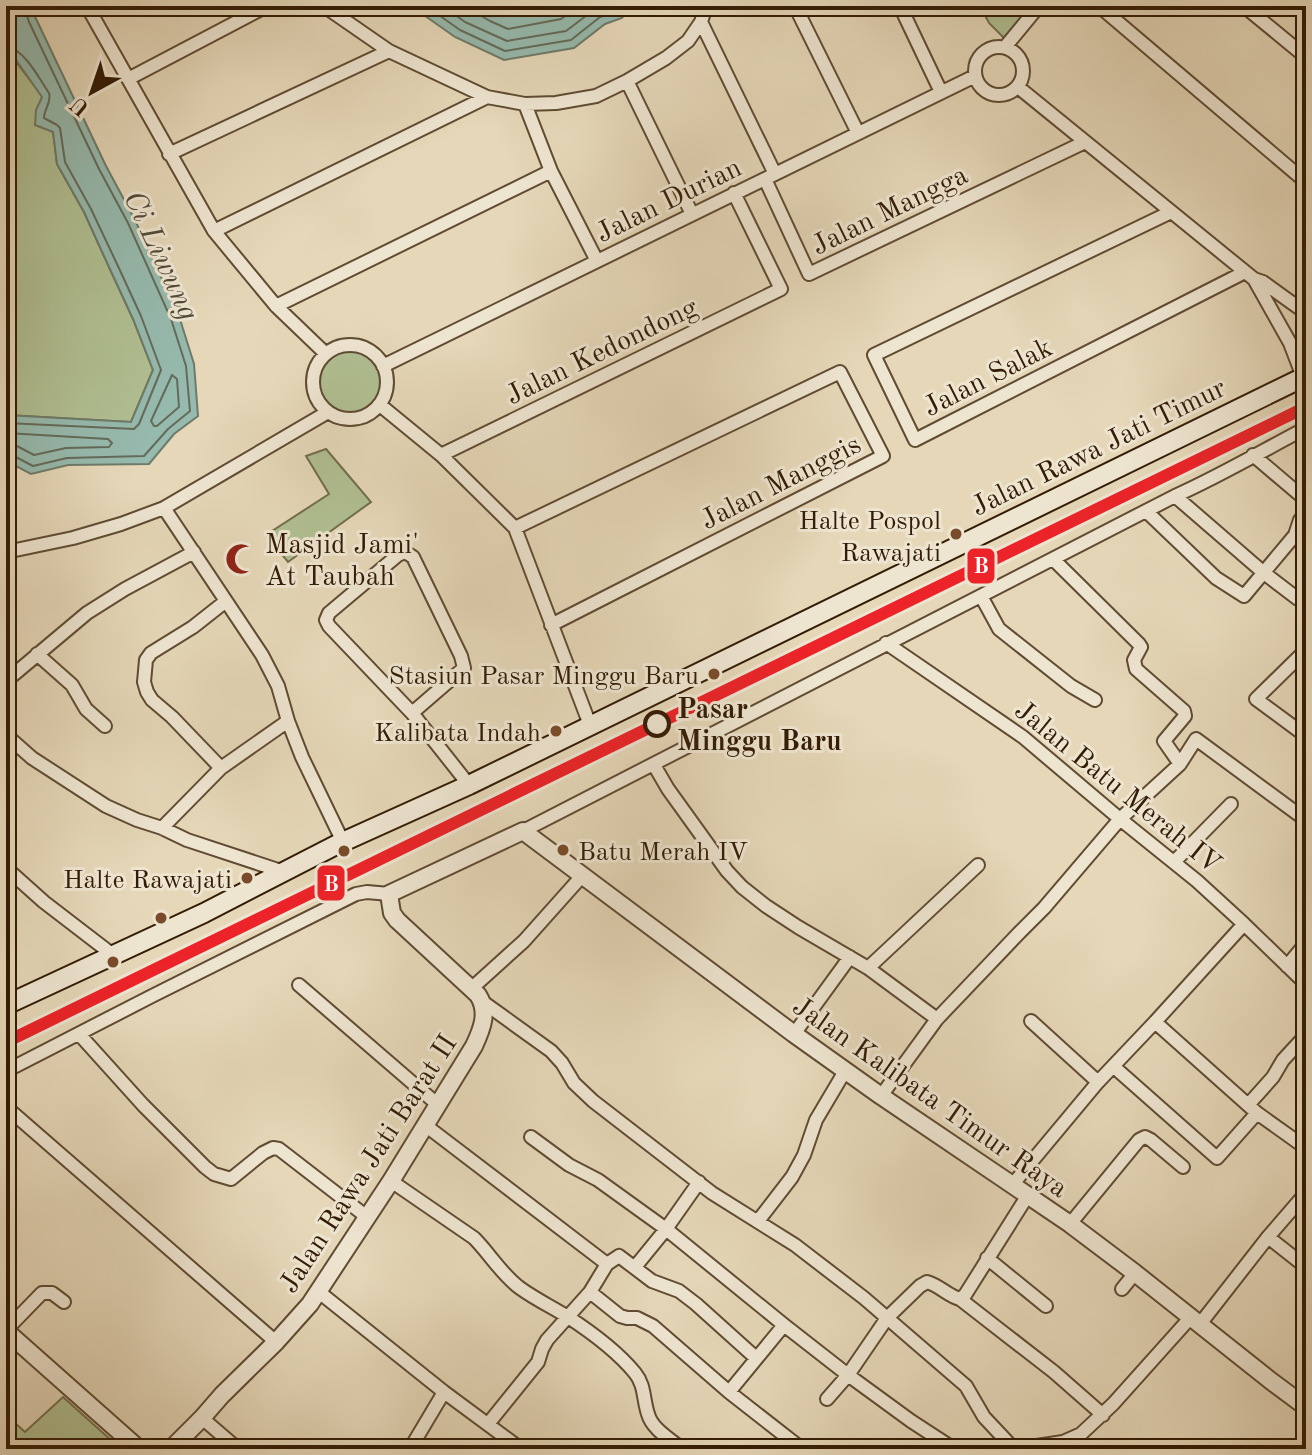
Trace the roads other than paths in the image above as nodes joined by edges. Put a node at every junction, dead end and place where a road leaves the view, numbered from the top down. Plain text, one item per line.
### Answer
1 (87, 6) edge
2 (267, 6) edge
3 (324, 6) edge
4 (706, 6) edge
5 (795, 6) edge
6 (900, 6) edge
7 (1039, 6) edge
8 (1099, 6) edge
9 (1244, 6) edge
10 (701, 22) junction
11 (1005, 47) junction
12 (389, 51) junction
13 (1306, 57) edge
14 (975, 76) junction
15 (128, 79) junction
16 (627, 81) junction
17 (1018, 87) junction
18 (941, 92) junction
19 (487, 97) junction
20 (525, 104) junction
21 (858, 133) junction
22 (1085, 142) junction
23 (169, 154) junction
24 (551, 171) junction
25 (770, 176) junction
26 (1306, 182) edge
27 (734, 193) junction
28 (1171, 212) junction
29 (692, 214) junction
30 (214, 231) junction
31 (597, 261) junction
32 (1249, 275) junction
33 (276, 306) junction
34 (1306, 313) edge
35 (326, 354) junction
36 (383, 366) junction
37 (1304, 376) edge
38 (380, 405) junction
39 (323, 415) junction
40 (1306, 428) edge
41 (441, 455) junction
42 (1253, 455) junction
43 (1175, 496) junction
44 (1306, 500) edge
45 (164, 508) junction
46 (1146, 511) junction
47 (1306, 512) edge
48 (515, 528) junction
49 (6, 552) edge
50 (194, 552) junction
51 (1053, 559) junction
52 (1264, 573) junction
53 (981, 596) junction
54 (1298, 599) dead end
55 (226, 601) junction
56 (551, 625) junction
57 (886, 643) junction
58 (1306, 650) edge
59 (37, 654) junction
60 (6, 681) edge
61 (1095, 700) dead end
62 (412, 713) junction
63 (288, 721) junction
64 (590, 725) junction
65 (105, 726) dead end
66 (6, 735) edge
67 (1306, 736) edge
68 (1180, 764) junction
69 (654, 765) junction
70 (221, 768) junction
71 (469, 785) junction
72 (1231, 804) dead end
73 (1120, 819) junction
74 (1306, 820) edge
75 (162, 828) junction
76 (523, 831) junction
77 (343, 842) junction
78 (1174, 862) junction
79 (978, 865) dead end
80 (6, 868) edge
81 (284, 872) junction
82 (582, 876) junction
83 (389, 894) junction
84 (1244, 924) junction
85 (1306, 943) edge
86 (113, 955) junction
87 (850, 957) junction
88 (1287, 966) junction
89 (868, 968) junction
90 (1306, 984) edge
91 (299, 985) dead end
92 (472, 988) junction
93 (8, 999) edge
94 (483, 1002) junction
95 (937, 1019) junction
96 (1031, 1021) dead end
97 (1155, 1022) junction
98 (79, 1034) junction
99 (794, 1034) junction
100 (1306, 1035) edge
101 (1113, 1066) junction
102 (6, 1071) edge
103 (845, 1071) junction
104 (1098, 1082) junction
105 (881, 1096) junction
106 (437, 1104) junction
107 (6, 1107) edge
108 (1253, 1109) junction
109 (425, 1125) junction
110 (531, 1137) dead end
111 (1306, 1148) edge
112 (1183, 1167) dead end
113 (391, 1181) junction
114 (699, 1182) junction
115 (1013, 1184) junction
116 (1306, 1193) edge
117 (1028, 1195) junction
118 (367, 1217) junction
119 (758, 1221) junction
120 (1070, 1224) junction
121 (666, 1229) junction
122 (1268, 1237) junction
123 (987, 1258) junction
124 (607, 1264) junction
125 (635, 1267) junction
126 (1306, 1267) edge
127 (1135, 1273) junction
128 (1122, 1289) dead end
129 (319, 1292) junction
130 (590, 1292) junction
131 (960, 1299) junction
132 (64, 1302) dead end
133 (1046, 1306) dead end
134 (568, 1317) junction
135 (887, 1318) junction
136 (1196, 1321) junction
137 (784, 1325) junction
138 (6, 1331) edge
139 (276, 1342) junction
140 (756, 1358) junction
141 (848, 1375) junction
142 (444, 1392) junction
143 (729, 1392) junction
144 (827, 1399) dead end
145 (1306, 1406) edge
146 (1103, 1415) junction
147 (202, 1418) junction
148 (488, 1424) junction
149 (1065, 1446) edge
150 (795, 1447) edge
151 (139, 1449) edge
152 (171, 1449) edge
153 (238, 1449) edge
154 (410, 1449) edge
155 (521, 1449) edge
156 (682, 1449) edge
157 (954, 1449) edge
158 (1015, 1449) edge

1 - 15 street
2 - 15 street
3 - 12 street
4 - 10 street
5 - 21 street
6 - 18 street
7 - 11 street
8 - 26 street
9 - 13 street
10 - 16 street
10 - 25 street
11 - 14 street
11 - 17 street
12 - 19 street
12 - 23 street
14 - 17 street
14 - 18 street, Jalan Durian
15 - 23 street
16 - 20 street
16 - 29 street
17 - 22 street
18 - 21 street, Jalan Durian
19 - 20 street
19 - 30 street
20 - 24 street
21 - 25 street, Jalan Durian
22 - 25 street, Jalan Mangga
22 - 28 street
23 - 30 street
24 - 31 street
24 - 33 street
25 - 27 street, Jalan Durian
27 - 29 street, Jalan Durian
27 - 41 street, Jalan Kedondong
28 - 32 street
28 - 32 street, Jalan Salak
29 - 31 street, Jalan Durian
30 - 33 street
31 - 36 street, Jalan Durian
32 - 34 street
32 - 37 street
33 - 35 street
35 - 36 street
35 - 39 street
36 - 38 street
37 - 64 main road, Jalan Rawa Jati Timur
38 - 39 street
38 - 41 street
39 - 45 street
40 - 42 street
41 - 48 street
42 - 43 street
42 - 44 street
43 - 46 street
43 - 52 street
45 - 49 street
45 - 50 street
46 - 51 street
46 - 52 street
47 - 52 street
48 - 56 street
48 - 56 street, Jalan Manggis
50 - 55 street
50 - 59 street
51 - 53 street
51 - 68 street
52 - 54 street
53 - 57 street
53 - 61 street
55 - 63 street
55 - 70 street
56 - 64 street
57 - 69 street
57 - 73 street, Jalan Batu Merah IV
58 - 67 street
59 - 60 street
59 - 65 street
62 - 62 street
62 - 71 street
63 - 70 street
63 - 77 street
64 - 71 main road, Jalan Rawa Jati Timur
66 - 75 street
68 - 73 street
68 - 74 street
69 - 76 street
69 - 87 street
70 - 75 street
71 - 77 main road, Jalan Rawa Jati Timur
72 - 78 street
73 - 78 street, Jalan Batu Merah IV
73 - 95 street
75 - 81 street
76 - 82 street, Jalan Kalibata Timur Raya
76 - 83 street
77 - 81 main road, Jalan Rawa Jati Timur
78 - 84 street, Jalan Batu Merah IV
79 - 89 street
80 - 86 street
81 - 86 main road, Jalan Rawa Jati Timur
82 - 92 street
82 - 99 street, Jalan Kalibata Timur Raya
83 - 92 street
83 - 98 street
84 - 88 street, Jalan Batu Merah IV
84 - 97 street
85 - 88 street
86 - 93 main road, Jalan Rawa Jati Timur
87 - 89 street
87 - 99 street
88 - 90 street, Jalan Batu Merah IV
89 - 95 street
91 - 106 street
92 - 94 street
94 - 106 street, Jalan Rawa Jati Barat II
94 - 114 street
95 - 105 street
96 - 104 street
97 - 101 street
97 - 108 street
98 - 102 street
98 - 118 street
99 - 103 street, Jalan Kalibata Timur Raya
100 - 108 street
101 - 104 street
101 - 108 street
103 - 105 street, Jalan Kalibata Timur Raya
103 - 119 street
104 - 115 street
105 - 115 street, Jalan Kalibata Timur Raya
106 - 109 street, Jalan Rawa Jati Barat II
107 - 139 street
108 - 111 street
109 - 113 street, Jalan Rawa Jati Barat II
109 - 124 street
110 - 121 street
112 - 120 street
113 - 118 street, Jalan Rawa Jati Barat II
113 - 134 street
114 - 119 street
114 - 121 street
115 - 117 street, Jalan Kalibata Timur Raya
116 - 122 street
117 - 120 street, Jalan Kalibata Timur Raya
117 - 123 street
118 - 129 street, Jalan Rawa Jati Barat II
119 - 135 street
120 - 127 street, Jalan Kalibata Timur Raya
121 - 125 street
121 - 137 street
122 - 126 street
122 - 136 street
123 - 131 street
123 - 133 street
124 - 125 street
124 - 130 street
125 - 140 street
127 - 128 street
127 - 136 street, Jalan Kalibata Timur Raya
129 - 139 street, Jalan Rawa Jati Barat II
129 - 142 street
130 - 134 street
130 - 143 street
131 - 135 street
131 - 146 street
132 - 138 street
134 - 148 street
134 - 156 street
135 - 141 street
135 - 158 street
136 - 145 street, Jalan Kalibata Timur Raya
136 - 146 street
137 - 140 street
137 - 141 street
138 - 151 street
139 - 147 street, Jalan Rawa Jati Barat II
140 - 143 street
141 - 144 street
141 - 157 street
142 - 148 street
142 - 154 street
143 - 150 street
146 - 149 street
147 - 152 street, Jalan Rawa Jati Barat II
147 - 153 street
148 - 155 street
149 - 158 street

